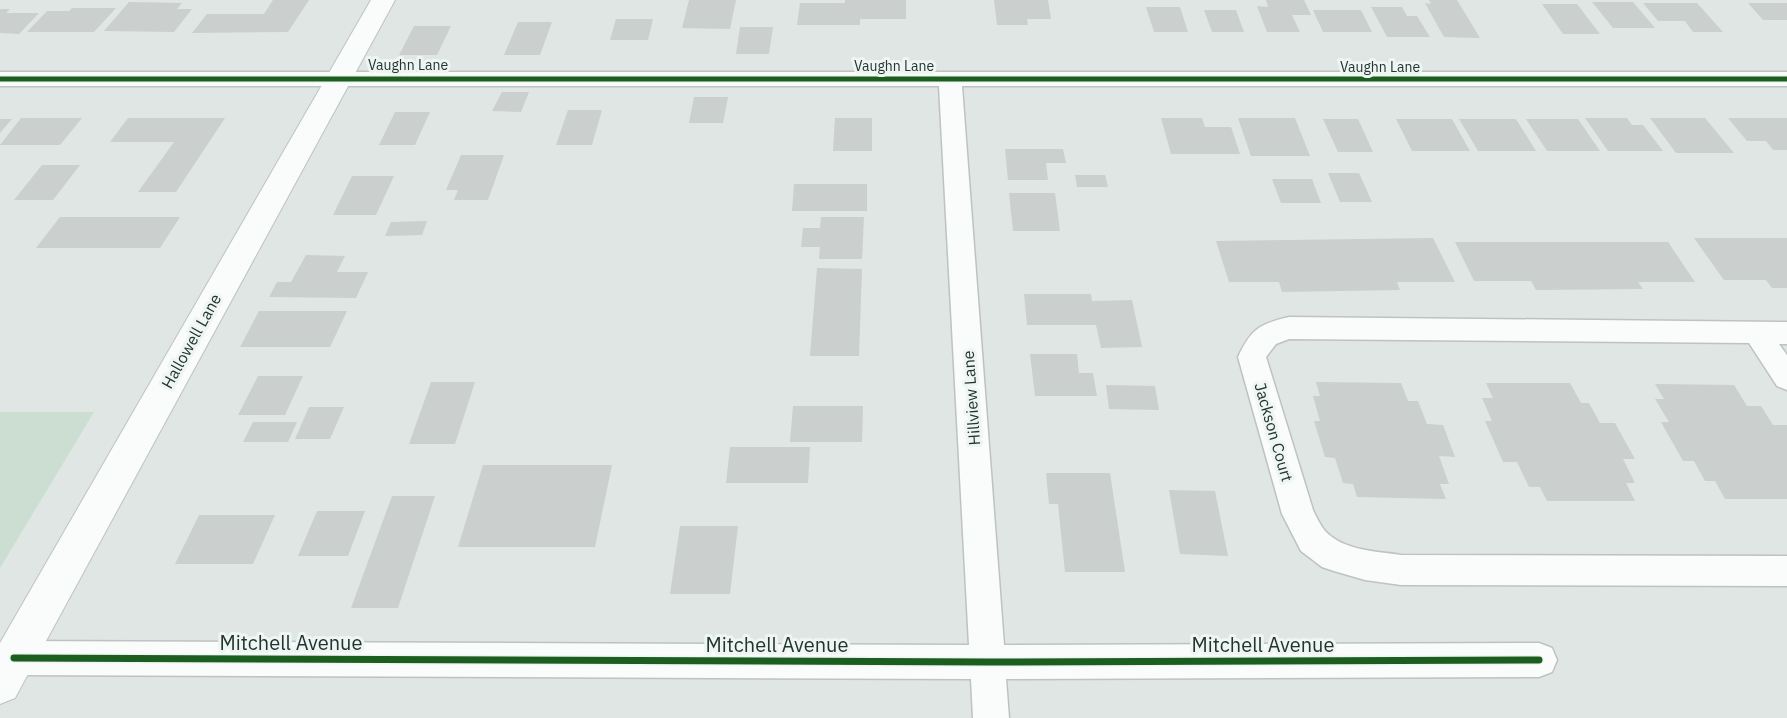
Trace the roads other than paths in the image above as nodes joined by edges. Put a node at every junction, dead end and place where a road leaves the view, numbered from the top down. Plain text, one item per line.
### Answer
1 (383, 0) edge
2 (338, 77) junction
3 (0, 79) edge
4 (950, 79) junction
5 (1787, 79) edge
6 (1756, 332) junction
7 (1787, 333) edge
8 (1787, 378) edge
9 (1787, 571) edge
10 (1539, 660) dead end
11 (987, 662) junction
12 (7, 671) edge
13 (991, 718) edge

1 - 2 street, Hallowell Lane
2 - 3 street, Vaughn Lane
2 - 4 street, Vaughn Lane
2 - 12 street, Hallowell Lane
4 - 5 street, Vaughn Lane
4 - 11 street, Hillview Lane
6 - 7 street, Jackson Court
6 - 8 street
6 - 9 street, Jackson Court
10 - 11 street, Mitchell Avenue
11 - 12 street, Mitchell Avenue
11 - 13 street, Hillview Lane

